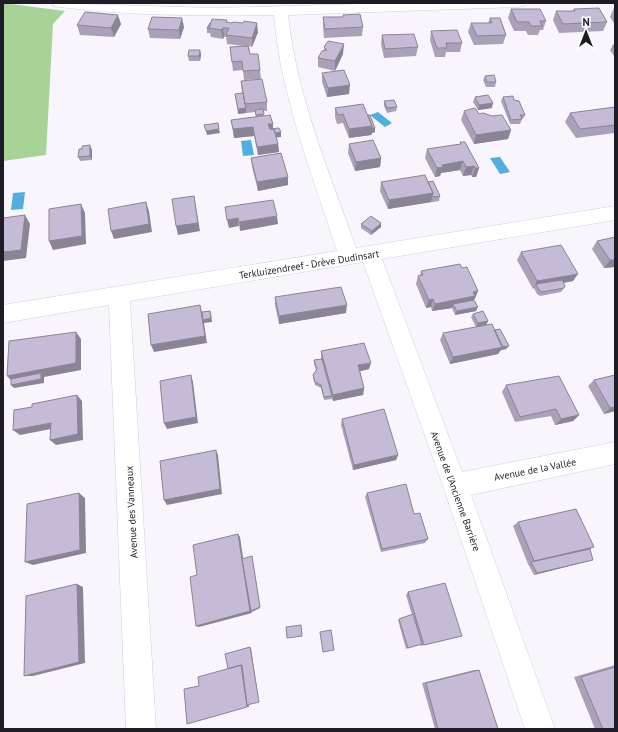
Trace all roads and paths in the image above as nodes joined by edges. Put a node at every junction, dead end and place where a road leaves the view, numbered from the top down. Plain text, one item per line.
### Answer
1 (59, 3) edge
2 (519, 3) edge
3 (126, 6) edge
4 (281, 11) junction
5 (615, 213) edge
6 (360, 255) junction
7 (119, 295) junction
8 (3, 314) edge
9 (615, 453) edge
10 (455, 486) junction
11 (141, 729) edge
12 (540, 729) edge

1 - 3 street
2 - 4 street
3 - 4 street
4 - 6 street, Avenue de l'Ancienne Barrière
5 - 6 street, Terkluizendreef - Drève Dudinsart
6 - 7 street, Terkluizendreef - Drève Dudinsart
6 - 10 street, Avenue de l'Ancienne Barrière
7 - 8 street, Terkluizendreef - Drève Dudinsart
7 - 11 street, Avenue des Vanneaux
9 - 10 street, Avenue de la Vallée
10 - 12 street, Avenue de l'Ancienne Barrière

